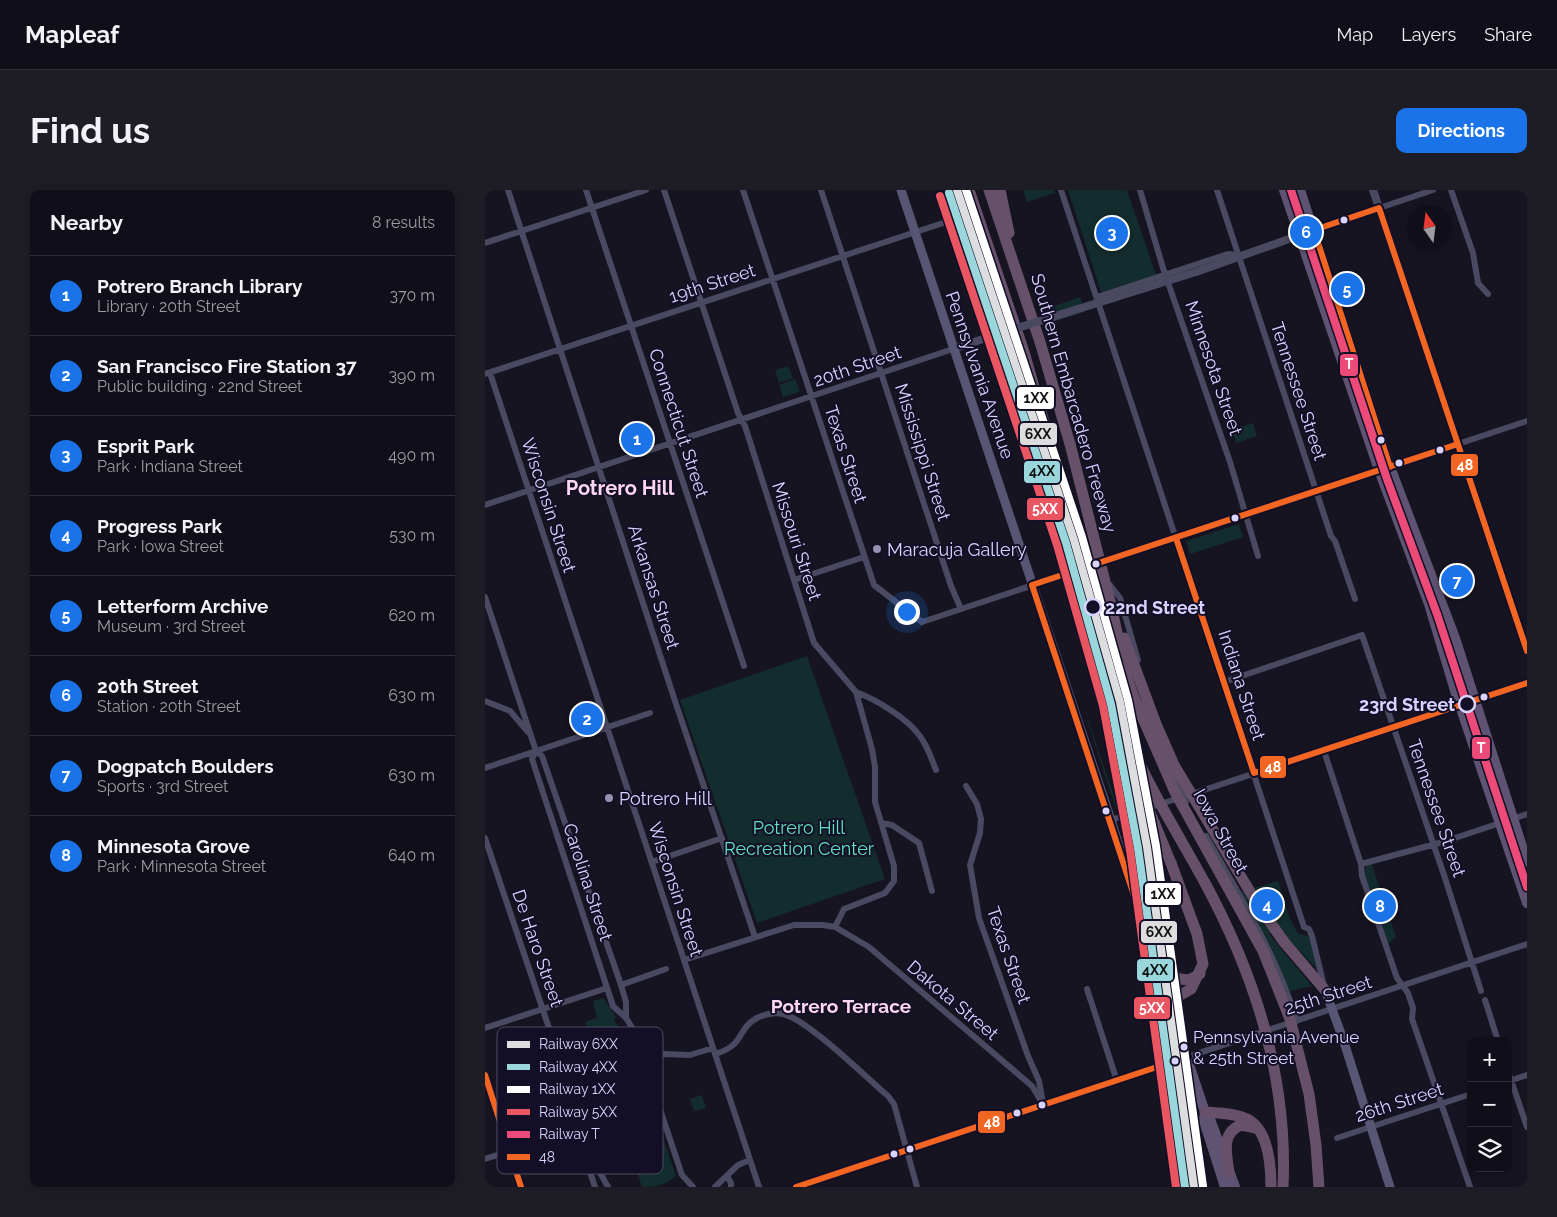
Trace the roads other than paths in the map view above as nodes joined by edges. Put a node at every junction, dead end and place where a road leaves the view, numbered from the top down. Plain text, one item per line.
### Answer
1 (508, 190) edge
2 (586, 190) edge
3 (646, 190) edge
4 (664, 190) edge
5 (743, 190) edge
6 (821, 190) edge
7 (901, 190) edge
8 (960, 190) edge
9 (969, 190) edge
10 (989, 190) edge
11 (1000, 190) edge
12 (1061, 190) edge
13 (1140, 190) edge
14 (1217, 190) edge
15 (1284, 190) edge
16 (1300, 190) edge
17 (1373, 190) edge
18 (1433, 190) edge
19 (1451, 190) edge
20 (592, 208) junction
21 (1379, 208) junction
22 (949, 221) dead end
23 (1314, 230) junction
24 (521, 231) junction
25 (915, 232) junction
26 (1299, 235) junction
27 (485, 244) edge
28 (1010, 250) junction
29 (844, 255) junction
30 (1238, 255) junction
31 (1166, 275) junction
32 (772, 279) junction
33 (1005, 294) junction
34 (1488, 294) dead end
35 (1097, 297) junction
36 (701, 303) junction
37 (631, 326) junction
38 (953, 349) junction
39 (560, 350) junction
40 (881, 373) junction
41 (487, 374) edge
42 (811, 397) junction
43 (742, 420) junction
44 (1527, 421) edge
45 (670, 444) junction
46 (1458, 444) junction
47 (599, 467) junction
48 (1390, 467) junction
49 (1379, 470) junction
50 (528, 491) junction
51 (1316, 491) junction
52 (485, 505) edge
53 (1245, 515) junction
54 (1176, 538) junction
55 (1258, 556) dead end
56 (864, 557) junction
57 (1100, 562) junction
58 (794, 580) junction
59 (1032, 585) junction
60 (485, 597) edge
61 (1355, 600) dead end
62 (1110, 601) junction
63 (961, 609) junction
64 (1527, 651) edge
65 (744, 666) dead end
66 (1224, 682) junction
67 (1527, 683) edge
68 (856, 692) junction
69 (1476, 700) junction
70 (485, 701) edge
71 (1115, 704) junction
72 (1460, 706) junction
73 (650, 713) dead end
74 (607, 728) junction
75 (1393, 728) junction
76 (532, 737) junction
77 (1324, 750) junction
78 (536, 751) junction
79 (485, 768) edge
80 (936, 770) dead end
81 (1254, 773) junction
82 (966, 786) dead end
83 (1183, 796) junction
84 (1527, 814) edge
85 (1513, 819) junction
86 (1111, 820) junction
87 (1501, 822) junction
88 (881, 823) junction
89 (485, 838) edge
90 (723, 838) junction
91 (1434, 844) junction
92 (652, 862) junction
93 (1527, 862) edge
94 (1361, 864) junction
95 (932, 891) dead end
96 (1527, 904) edge
97 (835, 928) junction
98 (755, 937) junction
99 (1527, 944) edge
100 (1151, 949) junction
101 (684, 960) junction
102 (1472, 963) junction
103 (666, 969) dead end
104 (1200, 974) junction
105 (621, 985) junction
106 (1403, 985) junction
107 (607, 988) junction
108 (1087, 989) dead end
109 (1325, 990) junction
110 (1481, 991) dead end
111 (1485, 1000) dead end
112 (1168, 1002) junction
113 (1332, 1009) junction
114 (543, 1010) junction
115 (626, 1018) junction
116 (1297, 1021) junction
117 (549, 1027) edge
118 (632, 1027) edge
119 (485, 1028) edge
120 (1497, 1037) edge
121 (714, 1051) junction
122 (663, 1054) edge
123 (1187, 1057) junction
124 (485, 1075) edge
125 (1527, 1075) edge
126 (1512, 1080) edge
127 (1117, 1081) junction
128 (1510, 1082) edge
129 (1467, 1095) edge
130 (1043, 1104) junction
131 (1441, 1104) junction
132 (1205, 1112) junction
133 (497, 1113) edge
134 (663, 1118) edge
135 (1370, 1127) junction
136 (1527, 1127) edge
137 (1257, 1130) junction
138 (1337, 1138) dead end
139 (905, 1151) junction
140 (497, 1156) edge
141 (485, 1160) edge
142 (750, 1160) junction
143 (1229, 1173) junction
144 (517, 1174) edge
145 (591, 1174) edge
146 (601, 1174) edge
147 (727, 1176) junction
148 (521, 1187) edge
149 (595, 1187) edge
150 (608, 1187) edge
151 (693, 1187) edge
152 (715, 1187) edge
153 (731, 1187) edge
154 (759, 1187) edge
155 (797, 1187) edge
156 (917, 1187) edge
157 (1225, 1187) edge
158 (1235, 1187) edge
159 (1271, 1187) edge
160 (1283, 1187) edge
161 (1319, 1187) edge
162 (1390, 1187) edge
163 (1470, 1187) edge

1 - 24 street, Arkansas Street
2 - 20 street, Connecticut Street
3 - 20 street
4 - 36 street, Missouri Street
5 - 32 street, Texas Street
6 - 29 street, Mississippi Street
7 - 25 main road, Pennsylvania Avenue
8 - 33 highway
9 - 33 highway
10 - 28 highway, Southern Embarcadero Freeway
11 - 28 highway
12 - 35 street, Indiana Street
13 - 31 street, Minnesota Street
14 - 30 street, Tennessee Street
15 - 26 main road
16 - 23 main road
17 - 21 street
18 - 21 street, 20th Street
19 - 34 street
20 - 24 street
20 - 37 street, Connecticut Street
21 - 23 street, 20th Street
21 - 46 street
22 - 25 street, 19th Street
23 - 26 street, 20th Street
23 - 48 main road
24 - 27 street
24 - 39 street, Arkansas Street
25 - 29 street, 19th Street
25 - 38 main road, Pennsylvania Avenue
26 - 30 street, 20th Street
26 - 49 main road
28 - 62 highway, Southern Embarcadero Freeway, bridge
29 - 32 street, 19th Street
29 - 40 street, Mississippi Street
30 - 31 street, 20th Street
30 - 38 street, 20th Street, bridge
30 - 51 street, Tennessee Street
31 - 35 street, 20th Street
31 - 53 street, Minnesota Street
32 - 36 street, 19th Street
32 - 42 street, Texas Street
33 - 71 highway, bridge
35 - 54 street, Indiana Street
36 - 37 street, 19th Street
36 - 43 street, Missouri Street
37 - 39 street, 19th Street
37 - 45 street, Connecticut Street
38 - 40 street, 20th Street
38 - 59 main road, Pennsylvania Avenue
39 - 41 street, 19th Street
39 - 47 street, Arkansas Street
40 - 42 street, 20th Street
40 - 63 street, Mississippi Street
41 - 50 street, Wisconsin Street
42 - 43 street, 20th Street
42 - 56 street, Texas Street
43 - 45 street, 20th Street
43 - 58 street, Missouri Street
44 - 46 street
45 - 47 street, 20th Street
45 - 65 street, Connecticut Street
46 - 48 street
46 - 64 street
47 - 50 street, 20th Street
47 - 90 street, Arkansas Street
48 - 49 street
48 - 69 main road
49 - 51 street
49 - 72 main road
50 - 52 street, 20th Street
50 - 74 street, Wisconsin Street
51 - 53 street
51 - 61 street, Tennessee Street
53 - 54 street
53 - 55 street, Minnesota Street
54 - 57 street
54 - 66 street, Indiana Street
56 - 58 street
56 - 63 street, Texas Street
57 - 59 street
57 - 83 street, Iowa Street
58 - 68 street, Missouri Street
59 - 63 street
59 - 86 main road, Pennsylvania Avenue
60 - 76 street, Carolina Street
62 - 109 highway, bridge
62 - 161 highway, Southern Embarcadero Freeway, bridge
66 - 75 street, Tennessee Street
66 - 81 street, Indiana Street
67 - 69 street
68 - 80 street
68 - 88 street, Missouri Street
69 - 72 street
69 - 85 main road
70 - 76 street
71 - 104 highway, bridge
71 - 160 highway, bridge
72 - 75 street
72 - 87 main road
73 - 74 street
74 - 78 street
74 - 92 street, Wisconsin Street
75 - 77 street
75 - 91 street, Tennessee Street
76 - 78 street, Carolina Street
77 - 81 street
77 - 94 street
78 - 79 street
78 - 105 street, Carolina Street
78 - 107 street, Carolina Street
81 - 83 street
81 - 109 street, Indiana Street
82 - 130 street, Texas Street
83 - 86 street
83 - 116 street, Iowa Street
84 - 85 street
85 - 87 street
85 - 93 main road
86 - 100 main road, Pennsylvania Avenue
87 - 91 street
87 - 96 main road
88 - 95 street
88 - 97 street, Missouri Street
89 - 114 street, De Haro Street
90 - 92 street
90 - 98 street, Arkansas Street
91 - 94 street
91 - 102 street, Tennessee Street
92 - 101 street, Wisconsin Street
94 - 106 street
97 - 98 street
97 - 130 street, Dakota Street
98 - 101 street
99 - 102 street, 25th Street
100 - 104 highway
100 - 112 main road, Pennsylvania Avenue
101 - 121 street, Wisconsin Street
102 - 106 street, 25th Street
102 - 110 street, Tennessee Street
103 - 105 street
104 - 112 highway
105 - 115 street, Carolina Street
106 - 113 street, 25th Street
106 - 131 street
107 - 114 street
107 - 115 street, Carolina Street
108 - 127 street
109 - 113 main road, Indiana Street
111 - 120 street
112 - 123 main road, Pennsylvania Avenue
113 - 116 street, 25th Street
113 - 135 main road, Indiana Street
114 - 117 street, De Haro Street
114 - 119 street
115 - 118 street, Carolina Street
116 - 123 street, 25th Street
121 - 122 street
121 - 139 street
121 - 142 street, Wisconsin Street
123 - 127 street, 25th Street
123 - 132 main road, Pennsylvania Avenue
124 - 133 street
125 - 126 street
127 - 130 street, 25th Street
128 - 136 street
129 - 131 street, 26th Street
130 - 139 street, 25th Street
131 - 135 street, 26th Street
131 - 163 street
132 - 137 highway
132 - 143 main road, Pennsylvania Avenue
132 - 157 main road, Pennsylvania Avenue
134 - 151 street, Carolina Street
135 - 138 street, 26th Street
135 - 162 main road, Indiana Street
137 - 143 highway
137 - 159 highway
139 - 155 street, 25th Street
139 - 156 street
140 - 141 street
142 - 147 street
142 - 154 street, Wisconsin Street
143 - 158 main road, Pennsylvania Avenue
144 - 148 street
145 - 149 street, De Haro Street
146 - 150 street, De Haro Street
147 - 152 street
147 - 153 street

